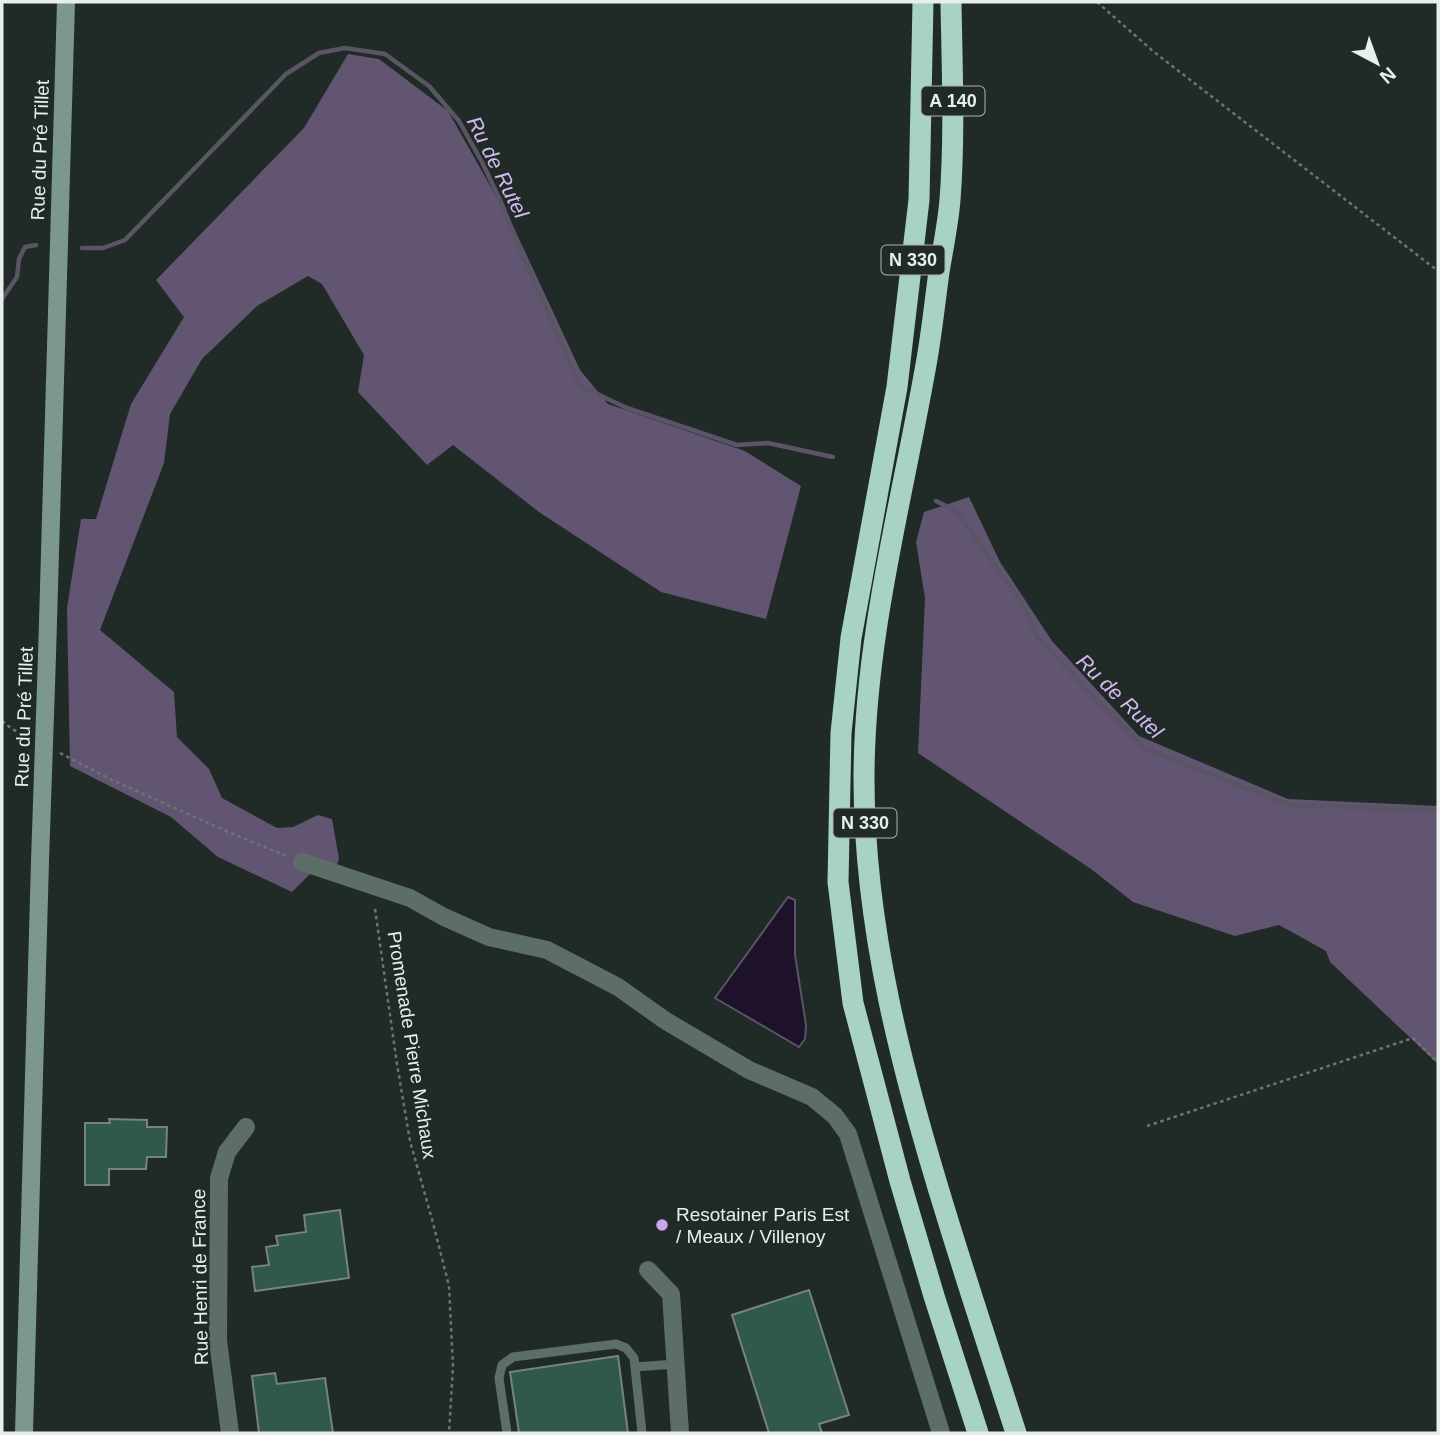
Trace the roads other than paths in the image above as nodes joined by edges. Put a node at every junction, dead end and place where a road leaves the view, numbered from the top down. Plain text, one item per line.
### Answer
1 (66, 2) edge
2 (923, 2) edge
3 (951, 2) edge
4 (919, 200) joint
5 (950, 200) joint
6 (302, 862) road end
7 (246, 1127) dead end
8 (648, 1270) dead end
9 (676, 1364) junction
10 (635, 1367) junction
11 (24, 1433) edge
12 (230, 1433) edge
13 (507, 1433) edge
14 (642, 1433) edge
15 (680, 1433) edge
16 (941, 1433) edge
17 (978, 1433) edge
18 (1016, 1433) edge

1 - 11 street, Rue du Pré Tillet, bridge
2 - 4 highway, A 140
3 - 5 highway, A 140
4 - 17 highway, N 330
5 - 18 highway, N 330
6 - 16 street
7 - 12 street, Rue Henri de France
8 - 9 street
9 - 10 lane
9 - 15 street
10 - 13 lane
10 - 14 lane

